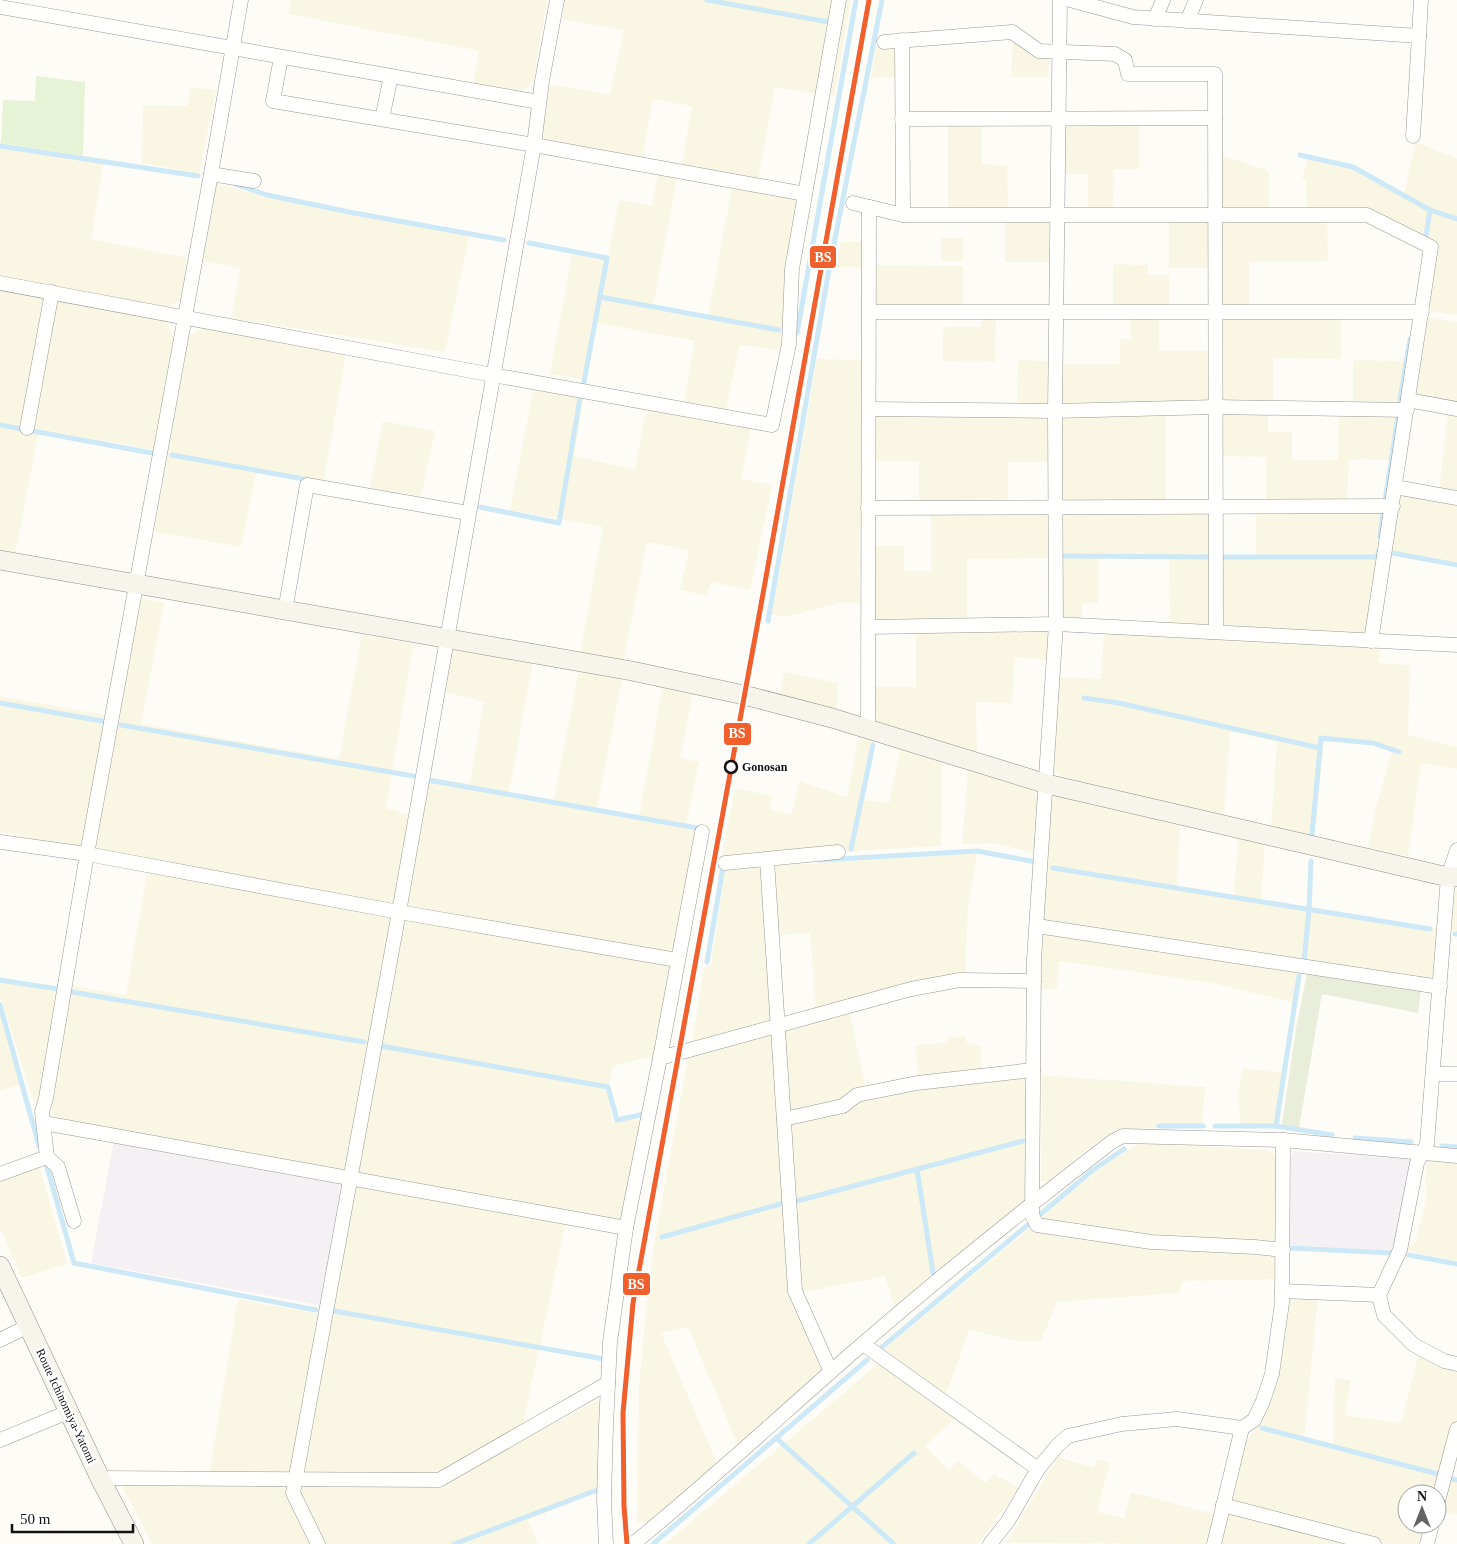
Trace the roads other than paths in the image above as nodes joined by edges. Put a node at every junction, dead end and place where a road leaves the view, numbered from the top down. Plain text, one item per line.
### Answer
1 (241, 0) edge
2 (557, 0) edge
3 (839, 0) edge
4 (1060, 0) edge
5 (1070, 0) edge
6 (1163, 0) edge
7 (1196, 0) edge
8 (1421, 0) edge
9 (0, 7) edge
10 (1155, 19) junction
11 (1187, 21) junction
12 (1419, 36) junction
13 (902, 40) junction
14 (884, 42) dead end
15 (233, 48) junction
16 (1059, 52) junction
17 (281, 57) junction
18 (391, 76) junction
19 (539, 102) junction
20 (1215, 118) junction
21 (382, 119) junction
22 (902, 119) junction
23 (1058, 119) junction
24 (1413, 136) dead end
25 (534, 144) junction
26 (212, 174) junction
27 (254, 181) dead end
28 (805, 194) junction
29 (853, 203) dead end
30 (869, 207) junction
31 (903, 215) junction
32 (1057, 215) junction
33 (1216, 215) junction
34 (0, 282) edge
35 (52, 292) junction
36 (868, 312) junction
37 (1056, 312) junction
38 (1216, 312) junction
39 (1422, 312) junction
40 (185, 317) junction
41 (493, 375) junction
42 (1407, 405) junction
43 (1216, 407) junction
44 (868, 409) junction
45 (1457, 409) edge
46 (1055, 411) junction
47 (27, 428) dead end
48 (1395, 487) junction
49 (1457, 498) edge
50 (1392, 506) junction
51 (1056, 507) junction
52 (1216, 507) junction
53 (868, 508) junction
54 (468, 513) junction
55 (0, 560) edge
56 (137, 584) junction
57 (284, 610) junction
58 (1056, 624) junction
59 (868, 627) junction
60 (1216, 632) junction
61 (446, 639) junction
62 (1371, 641) junction
63 (1457, 645) edge
64 (868, 729) junction
65 (1047, 784) junction
66 (702, 832) dead end
67 (0, 842) edge
68 (1457, 850) edge
69 (838, 852) dead end
70 (87, 854) junction
71 (767, 860) junction
72 (725, 863) dead end
73 (1453, 877) edge
74 (399, 912) junction
75 (1037, 926) junction
76 (677, 960) junction
77 (1034, 981) junction
78 (1440, 987) junction
79 (778, 1025) junction
80 (660, 1058) junction
81 (1033, 1070) junction
82 (1433, 1074) junction
83 (1457, 1074) edge
84 (784, 1119) junction
85 (44, 1123) junction
86 (1283, 1140) junction
87 (1423, 1153) junction
88 (1457, 1156) edge
89 (47, 1157) junction
90 (0, 1174) edge
91 (350, 1178) junction
92 (1034, 1214) junction
93 (74, 1221) dead end
94 (626, 1228) junction
95 (1282, 1250) junction
96 (0, 1266) edge
97 (1282, 1290) junction
98 (1380, 1295) junction
99 (28, 1326) junction
100 (0, 1340) edge
101 (863, 1344) junction
102 (1457, 1364) edge
103 (831, 1372) junction
104 (608, 1384) junction
105 (68, 1412) junction
106 (1242, 1428) junction
107 (1457, 1429) edge
108 (0, 1440) edge
109 (1038, 1469) junction
110 (100, 1478) junction
111 (296, 1479) junction
112 (1443, 1484) edge
113 (1223, 1505) junction
114 (637, 1543) edge
115 (134, 1544) edge
116 (318, 1544) edge
117 (606, 1544) edge
118 (990, 1544) edge
119 (1214, 1544) edge
120 (1374, 1544) edge

1 - 15 street
2 - 19 street
3 - 28 street
4 - 16 street
5 - 10 street
6 - 10 street
7 - 11 street
8 - 12 street
9 - 15 street
10 - 11 street
11 - 12 street
12 - 24 street
13 - 14 street
13 - 16 street
13 - 22 street
15 - 17 street
15 - 26 street
16 - 20 street
16 - 23 street
17 - 18 street
17 - 21 street
18 - 19 street
18 - 21 street
19 - 25 street
20 - 23 street
20 - 33 street
21 - 25 street
22 - 23 street
22 - 31 street
23 - 32 street
25 - 28 street
25 - 41 street
26 - 27 street
26 - 40 street
28 - 41 street
29 - 30 street
30 - 31 street
30 - 36 street
31 - 32 street
32 - 33 street
32 - 37 street
33 - 38 street
33 - 39 street
34 - 35 street
35 - 40 street
35 - 47 street
36 - 37 street
36 - 44 street
37 - 38 street
37 - 46 street
38 - 39 street
38 - 43 street
39 - 42 street
40 - 41 street
40 - 56 street
41 - 54 street
42 - 43 street
42 - 45 street
42 - 48 street
43 - 46 street
43 - 52 street
44 - 46 street
44 - 53 street
46 - 51 street
48 - 49 street
48 - 50 street
50 - 52 street
50 - 62 street
51 - 52 street
51 - 53 street
51 - 58 street
52 - 60 street
53 - 59 street
54 - 57 street
54 - 61 street
55 - 56 street
56 - 57 street
56 - 70 street
57 - 61 street
58 - 59 street
58 - 60 street
58 - 65 street
59 - 64 street
60 - 62 street
61 - 64 street
61 - 74 street
62 - 63 street
64 - 65 street
65 - 73 street
65 - 75 street
66 - 76 street
67 - 70 street
68 - 73 street
69 - 71 street
70 - 74 street
70 - 85 street
71 - 72 street
71 - 79 street
73 - 78 street
74 - 76 street
74 - 91 street
75 - 77 street
75 - 78 street
76 - 80 street
77 - 79 street
77 - 81 street
78 - 82 street
79 - 80 street
79 - 84 street
80 - 94 street
81 - 84 street
81 - 92 street
82 - 83 street
82 - 87 street
84 - 103 street
85 - 89 street
85 - 91 street
86 - 87 street
86 - 92 street
86 - 95 street
87 - 88 street
87 - 98 street
89 - 90 street
89 - 93 street
91 - 94 street
91 - 111 street
92 - 95 street
92 - 101 street
94 - 104 street
95 - 97 street
96 - 99 street, Route Ichinomiya-Yatomi
97 - 98 street
97 - 106 street
98 - 102 street
99 - 100 street
99 - 105 street, Route Ichinomiya-Yatomi
101 - 103 street
101 - 109 street
103 - 114 street
104 - 111 street
104 - 117 street
105 - 108 street
105 - 110 street, Route Ichinomiya-Yatomi
106 - 109 street
106 - 113 street
107 - 112 street
109 - 118 street
110 - 111 street
110 - 115 street, Route Ichinomiya-Yatomi
111 - 116 street
113 - 119 street
113 - 120 street

